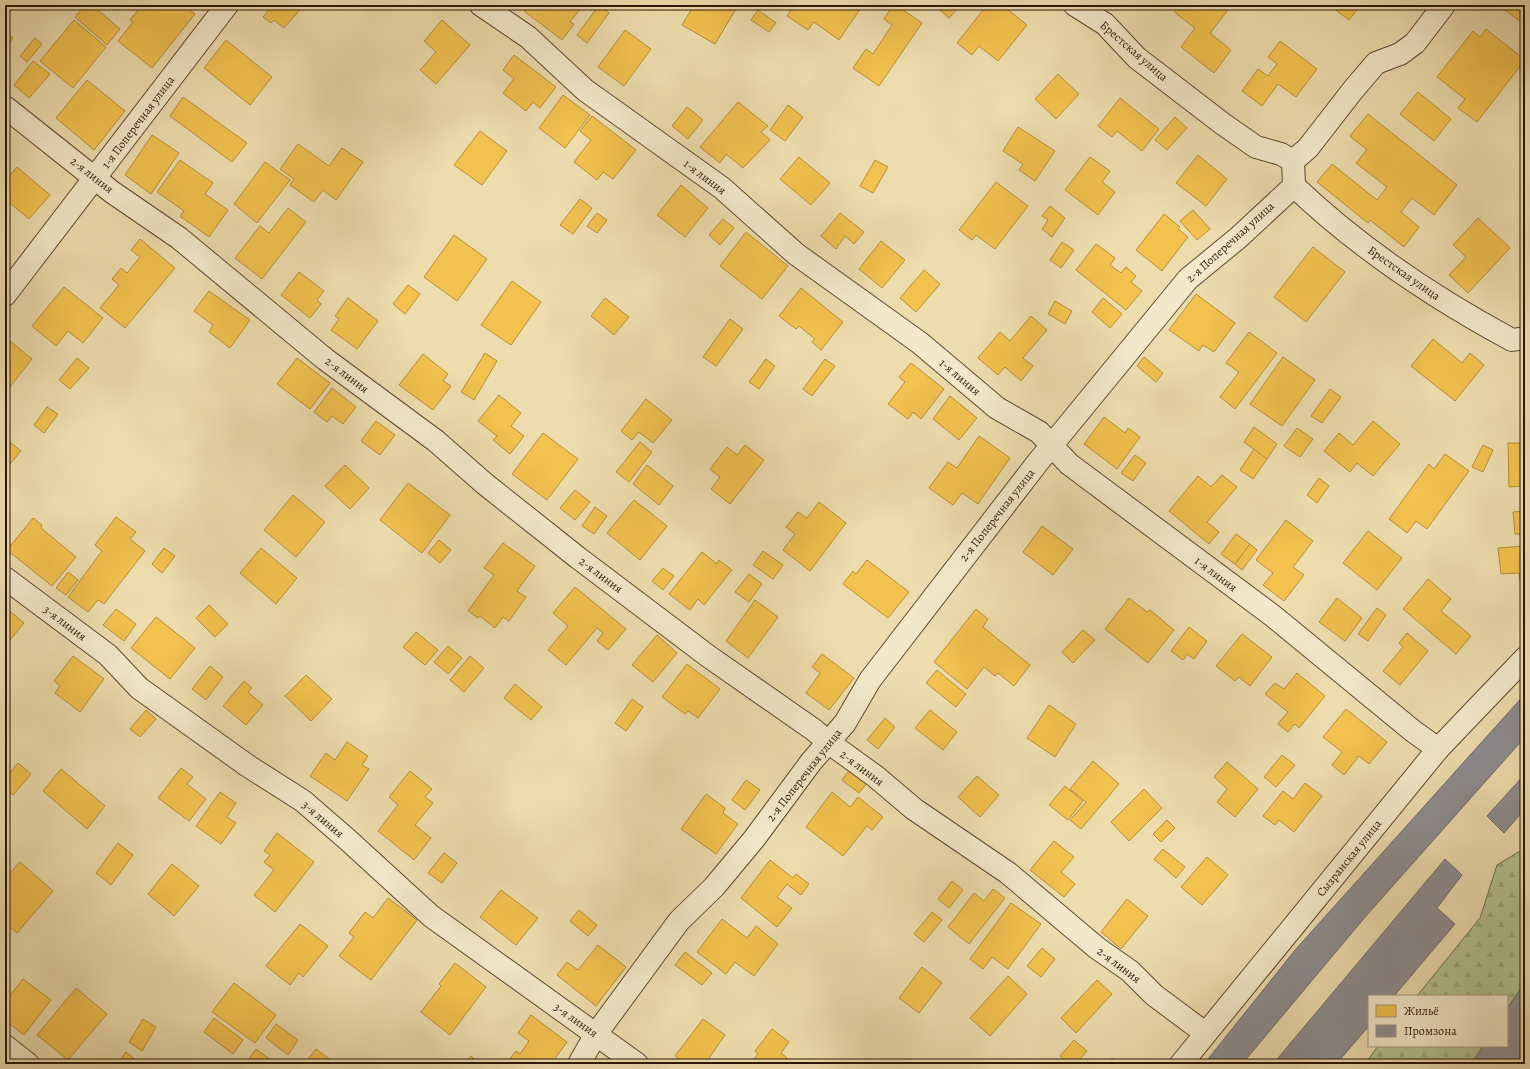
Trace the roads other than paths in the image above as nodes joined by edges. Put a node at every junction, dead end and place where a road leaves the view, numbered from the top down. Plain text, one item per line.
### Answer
1 (228, 5) edge
2 (481, 5) edge
3 (1074, 5) edge
4 (1444, 5) edge
5 (5, 107) edge
6 (1293, 161) junction
7 (95, 178) junction
8 (1294, 186) junction
9 (5, 295) edge
10 (1525, 338) edge
11 (1052, 446) junction
12 (5, 578) edge
13 (1525, 658) edge
14 (828, 742) junction
15 (1438, 749) junction
16 (1205, 1033) junction
17 (596, 1034) junction
18 (5, 1046) edge
19 (28, 1064) edge
20 (579, 1064) edge
21 (637, 1064) edge
22 (1181, 1064) edge

1 - 7 street, 1-я Поперечная улица
2 - 11 street, 1-я линия
3 - 6 street, Брестская улица
4 - 6 street
5 - 7 street, 2-я линия
6 - 8 street
7 - 9 street, 1-я Поперечная улица
7 - 14 street, 2-я линия
8 - 10 street, Брестская улица
8 - 11 street, 2-я Поперечная улица
11 - 14 street, 2-я Поперечная улица
11 - 15 street, 1-я линия
12 - 17 street, 3-я линия
13 - 15 street, Сызранская улица
14 - 16 street, 2-я линия
14 - 17 street, 2-я Поперечная улица
15 - 16 street, Сызранская улица
16 - 22 street, Сызранская улица
17 - 20 street, 2-я Поперечная улица
17 - 21 street, 3-я линия
18 - 19 street

